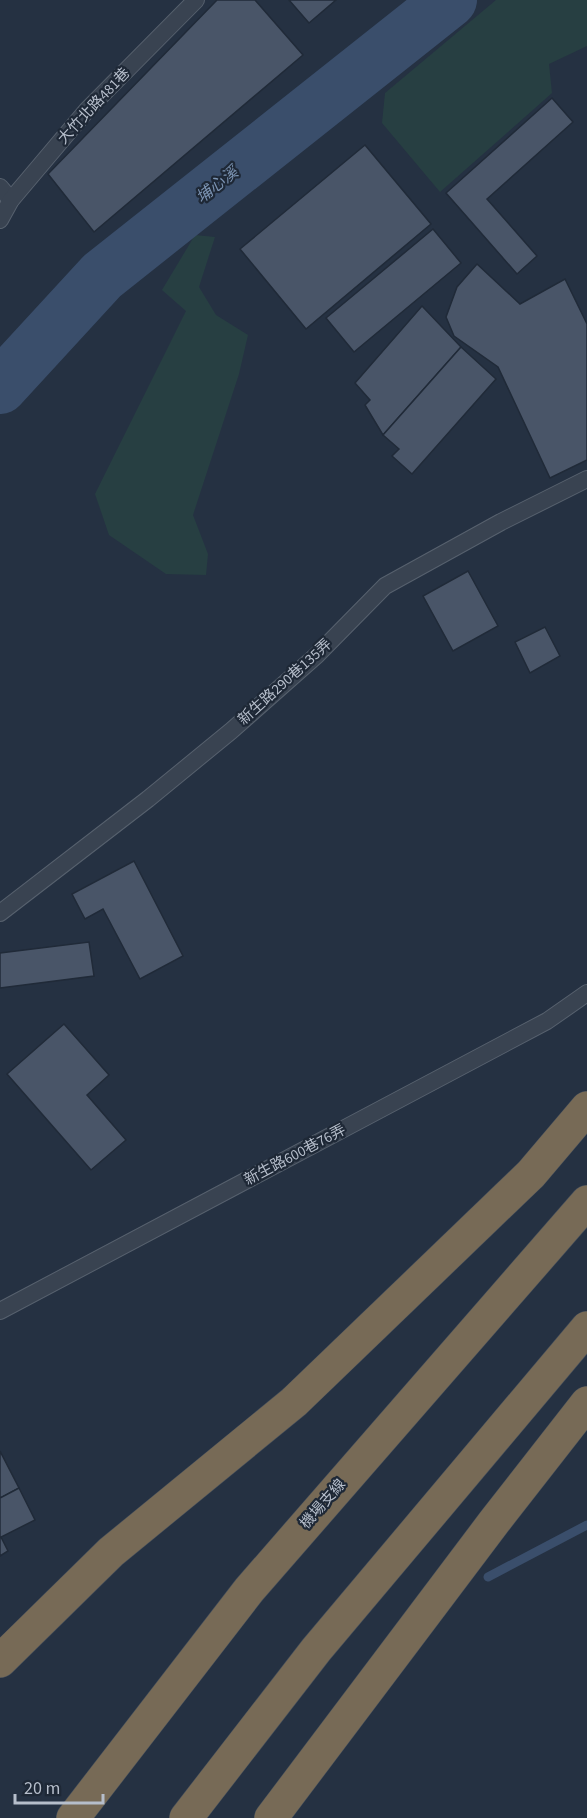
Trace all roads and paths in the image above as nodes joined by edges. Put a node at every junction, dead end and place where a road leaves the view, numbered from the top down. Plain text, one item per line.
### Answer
1 (196, 0) edge
2 (5, 193) edge
3 (0, 220) edge
4 (587, 478) edge
5 (0, 913) edge
6 (587, 993) edge
7 (587, 1108) edge
8 (587, 1202) edge
9 (0, 1311) edge
10 (587, 1328) edge
11 (587, 1403) edge
12 (111, 1552) junction
13 (0, 1628) edge
14 (0, 1661) edge
15 (73, 1818) edge
16 (186, 1818) edge
17 (271, 1818) edge

1 - 2 lane, 大竹北路481巷
2 - 3 lane, 大竹北路481巷
4 - 5 lane, 新生路290巷135弄
6 - 9 lane, 新生路600巷76弄
7 - 12 highway
8 - 15 highway, 機場支線
10 - 16 highway
11 - 17 highway
12 - 13 highway
12 - 14 highway

